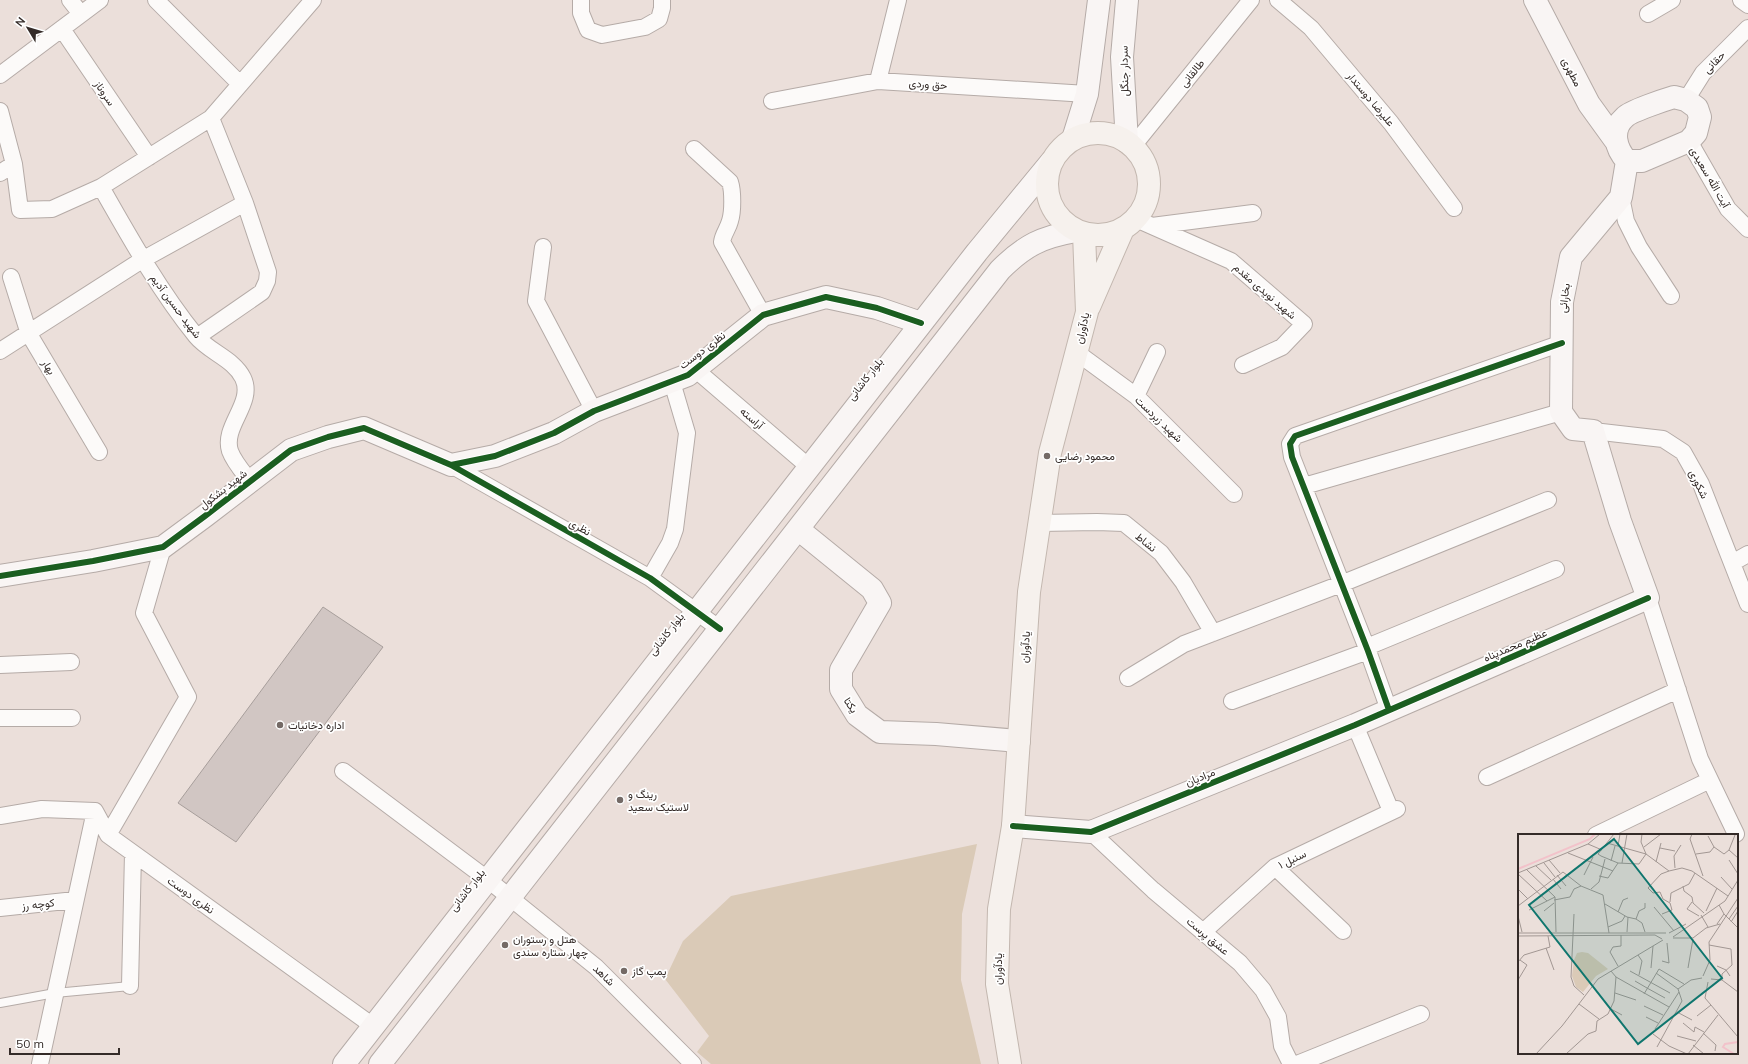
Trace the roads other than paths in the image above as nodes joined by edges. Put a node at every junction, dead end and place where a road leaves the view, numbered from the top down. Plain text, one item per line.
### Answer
1 (70, 0) edge
2 (100, 0) edge
3 (156, 0) edge
4 (313, 0) edge
5 (581, 0) edge
6 (662, 0) edge
7 (898, 0) edge
8 (1099, 0) edge
9 (1127, 0) edge
10 (1250, 0) edge
11 (1278, 0) edge
12 (1535, 0) edge
13 (1672, 0) edge
14 (1741, 0) edge
15 (1748, 5) edge
16 (82, 14) junction
17 (1648, 14) dead end
18 (1748, 28) edge
19 (62, 29) junction
20 (0, 74) edge
21 (878, 81) junction
22 (240, 84) junction
23 (1087, 94) junction
24 (1686, 100) junction
25 (772, 101) dead end
26 (0, 111) edge
27 (211, 118) junction
28 (1073, 139) junction
29 (1615, 140) junction
30 (1689, 141) junction
31 (1130, 144) junction
32 (694, 149) dead end
33 (149, 157) junction
34 (1627, 161) junction
35 (1051, 162) junction
36 (14, 164) junction
37 (0, 173) edge
38 (101, 187) junction
39 (1621, 197) junction
40 (245, 202) junction
41 (1454, 208) dead end
42 (1254, 213) dead end
43 (1136, 224) junction
44 (1748, 229) edge
45 (1080, 232) junction
46 (543, 247) dead end
47 (142, 260) junction
48 (11, 277) dead end
49 (1671, 296) dead end
50 (1086, 312) junction
51 (763, 315) junction
52 (921, 323) junction
53 (29, 334) junction
54 (197, 337) junction
55 (1562, 343) junction
56 (0, 351) edge
57 (1076, 352) junction
58 (1157, 352) dead end
59 (1243, 366) dead end
60 (696, 370) junction
61 (672, 382) junction
62 (1136, 396) junction
63 (594, 411) junction
64 (1561, 412) junction
65 (1593, 431) junction
66 (99, 452) dead end
67 (450, 465) junction
68 (809, 467) junction
69 (250, 481) junction
70 (1304, 486) junction
71 (1234, 494) dead end
72 (1548, 500) dead end
73 (1040, 523) junction
74 (798, 529) junction
75 (163, 547) junction
76 (1748, 554) edge
77 (1732, 563) junction
78 (1556, 569) dead end
79 (0, 576) edge
80 (650, 578) junction
81 (1341, 584) junction
82 (1648, 598) junction
83 (1748, 604) edge
84 (697, 611) junction
85 (720, 629) junction
86 (1213, 633) junction
87 (1368, 649) junction
88 (71, 662) dead end
89 (0, 665) edge
90 (1128, 678) dead end
91 (1678, 690) junction
92 (1232, 701) dead end
93 (1389, 710) junction
94 (0, 718) edge
95 (72, 718) dead end
96 (1355, 725) junction
97 (1019, 741) junction
98 (343, 771) dead end
99 (1487, 777) dead end
100 (1710, 780) junction
101 (95, 811) junction
102 (0, 816) edge
103 (1013, 826) junction
104 (1091, 832) junction
105 (1598, 834) edge
106 (1736, 834) dead end
107 (108, 835) junction
108 (133, 853) junction
109 (1275, 867) junction
110 (487, 879) junction
111 (510, 897) junction
112 (75, 900) junction
113 (0, 908) edge
114 (1343, 931) dead end
115 (1203, 932) junction
116 (130, 986) joint
117 (55, 994) junction
118 (0, 1003) edge
119 (1421, 1014) dead end
120 (373, 1026) junction
121 (40, 1064) edge
122 (344, 1064) edge
123 (380, 1064) edge
124 (693, 1064) edge
125 (1010, 1064) edge
126 (1291, 1064) edge
127 (1297, 1064) edge

1 - 16 street
2 - 16 street
3 - 22 street
4 - 22 street
5 - 6 street
7 - 21 street
8 - 23 street
9 - 31 street, سردار جنگل
10 - 31 street, طالقانی
11 - 41 street, علیرضا دوستدار
12 - 29 street, مطهری
13 - 17 street
14 - 15 street
16 - 19 street
18 - 24 street, حقانی
19 - 20 street
19 - 33 street, سروناز
21 - 23 street, حق وردی
21 - 25 street, حق وردی
22 - 27 street
23 - 28 street
24 - 29 street
24 - 30 street
26 - 36 street
27 - 33 street
27 - 40 street
28 - 31 main road
28 - 35 main road
29 - 34 street, مطهری
30 - 34 street
30 - 44 street, آیت الله سعیدی
31 - 43 main road
32 - 51 street
33 - 38 street
34 - 39 street
35 - 45 main road
35 - 52 street, بلوار کاشانی
36 - 37 street
36 - 38 street
38 - 47 street, شهید حسین آدیم
39 - 49 street
39 - 55 street, بخارائی
40 - 47 street
40 - 54 street
42 - 43 street
43 - 45 main road
43 - 50 main road
43 - 59 street, شهید نویدی مقدم
45 - 50 main road, یادآوران
45 - 74 street
46 - 63 street
47 - 53 street
47 - 54 street, شهید حسین آدیم
48 - 53 street, بهار
50 - 57 main road, یادآوران
51 - 52 street, نظری دوست
51 - 60 street, نظری دوست
52 - 68 street, بلوار کاشانی
53 - 56 street
53 - 66 street, بهار
54 - 69 street, شهید حسین آدیم
55 - 64 street, بخارائی
55 - 70 street
57 - 62 street, شهید زبردست
57 - 73 main road, یادآوران
58 - 62 street
60 - 61 street, نظری دوست
60 - 68 street, آراسته
61 - 63 street, نظری دوست
61 - 80 street
62 - 71 street, شهید زبردست
63 - 67 street, نظری دوست
64 - 65 street
64 - 70 street
65 - 77 street, شکوری
65 - 82 street
67 - 69 street, شهید بشکول
67 - 80 street, نظری
68 - 84 street, بلوار کاشانی
69 - 75 street, شهید بشکول
70 - 81 street
72 - 81 street
73 - 86 street, نشاط
73 - 97 main road, یادآوران
74 - 85 street
74 - 97 street, یکتا
75 - 79 street, شهید بشکول
75 - 107 street
76 - 77 street
77 - 83 street, شکوری
78 - 87 street
80 - 84 street, نظری
81 - 86 street
81 - 87 street
82 - 91 street
82 - 93 street, عظیم محمدپناه
84 - 85 street, نظری
84 - 110 street, بلوار کاشانی
85 - 111 street
86 - 90 street
87 - 92 street
87 - 93 street
88 - 89 street
91 - 99 street
91 - 100 street
93 - 96 street, مرادیان
94 - 95 street
96 - 104 street, مرادیان
96 - 109 street, سنبل ۱
97 - 103 main road, یادآوران
98 - 110 street, شاهد
100 - 105 street
100 - 106 street
101 - 102 street
101 - 107 street, نظری دوست
101 - 112 street
103 - 104 street, مرادیان
103 - 125 main road, یادآوران
104 - 115 street, عشق پرست
107 - 108 street, نظری دوست
108 - 116 street
108 - 120 street, نظری دوست
109 - 114 street
109 - 115 street, سنبل ۱
110 - 111 street, شاهد
110 - 120 street, بلوار کاشانی
111 - 123 street
111 - 124 street, شاهد
112 - 113 street, کوچه رز
112 - 117 street
115 - 126 street, عشق پرست
116 - 117 lane
117 - 118 lane
117 - 121 street
119 - 127 street
120 - 122 street, بلوار کاشانی

